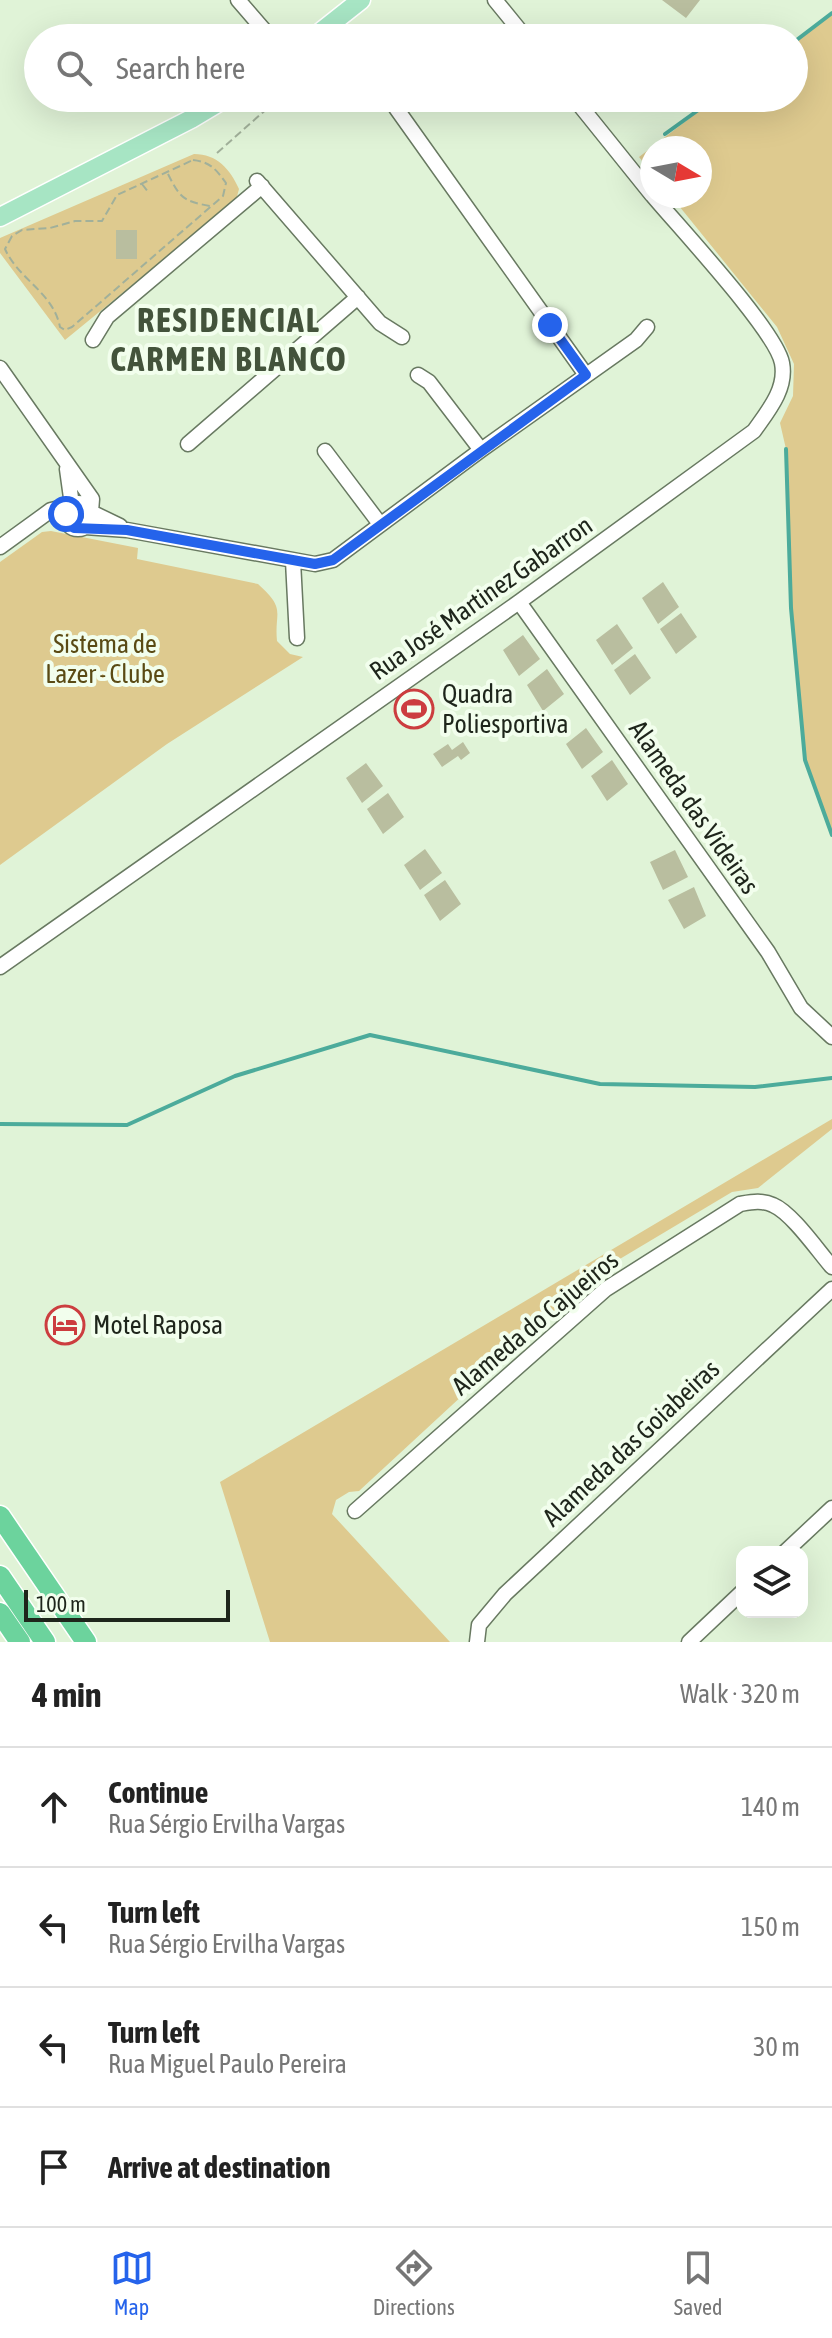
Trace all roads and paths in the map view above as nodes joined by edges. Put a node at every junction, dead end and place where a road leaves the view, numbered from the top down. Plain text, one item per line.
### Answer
1 (238, 0) edge
2 (361, 0) edge
3 (495, 0) edge
4 (259, 24) edge
5 (331, 24) edge
6 (515, 24) edge
7 (203, 112) edge
8 (263, 112) edge
9 (399, 112) edge
10 (585, 112) edge
11 (217, 153) dead end
12 (167, 173) junction
13 (640, 179) edge
14 (141, 184) junction
15 (149, 193) dead end
16 (211, 206) junction
17 (664, 208) edge
18 (0, 217) edge
19 (358, 297) junction
20 (647, 327) dead end
21 (402, 337) dead end
22 (93, 340) dead end
23 (0, 368) edge
24 (418, 375) dead end
25 (586, 375) junction
26 (188, 444) dead end
27 (481, 450) junction
28 (325, 451) dead end
29 (67, 464) junction
30 (72, 505) junction
31 (91, 512) junction
32 (32, 523) junction
33 (380, 524) junction
34 (69, 525) junction
35 (85, 527) junction
36 (127, 530) junction
37 (0, 547) edge
38 (293, 561) junction
39 (519, 602) junction
40 (297, 638) dead end
41 (0, 967) edge
42 (832, 1037) edge
43 (832, 1267) edge
44 (832, 1289) edge
45 (832, 1508) edge
46 (355, 1511) dead end
47 (0, 1516) edge
48 (791, 1546) edge
49 (0, 1576) edge
50 (736, 1598) edge
51 (0, 1613) edge
52 (20, 1642) edge
53 (45, 1642) edge
54 (86, 1642) edge
55 (477, 1642) edge
56 (689, 1642) edge

1 - 4 street
2 - 5 main road
3 - 6 street
7 - 18 main road
8 - 11 path
9 - 25 street
10 - 13 street, Rua José Martinez Gabarron
12 - 14 path
12 - 16 path
12 - 16 path
14 - 15 path
14 - 16 path
17 - 39 street, Rua José Martinez Gabarron
19 - 21 street
19 - 22 street
19 - 26 street
20 - 25 street
23 - 29 street
24 - 27 street
25 - 27 street
27 - 33 street
28 - 33 street
29 - 30 street
29 - 31 street
30 - 31 street
30 - 32 street
30 - 34 street
31 - 35 street
31 - 36 street
32 - 34 street
32 - 37 street
33 - 38 street
34 - 35 street
35 - 36 street
36 - 38 street
38 - 40 street
39 - 41 street, Rua José Martinez Gabarron
39 - 42 street, Alameda das Videiras
43 - 46 street, Alameda do Cajueiros
44 - 55 street, Alameda das Goiabeiras
45 - 48 street
47 - 54 highway
49 - 53 highway
50 - 56 street
51 - 52 highway

